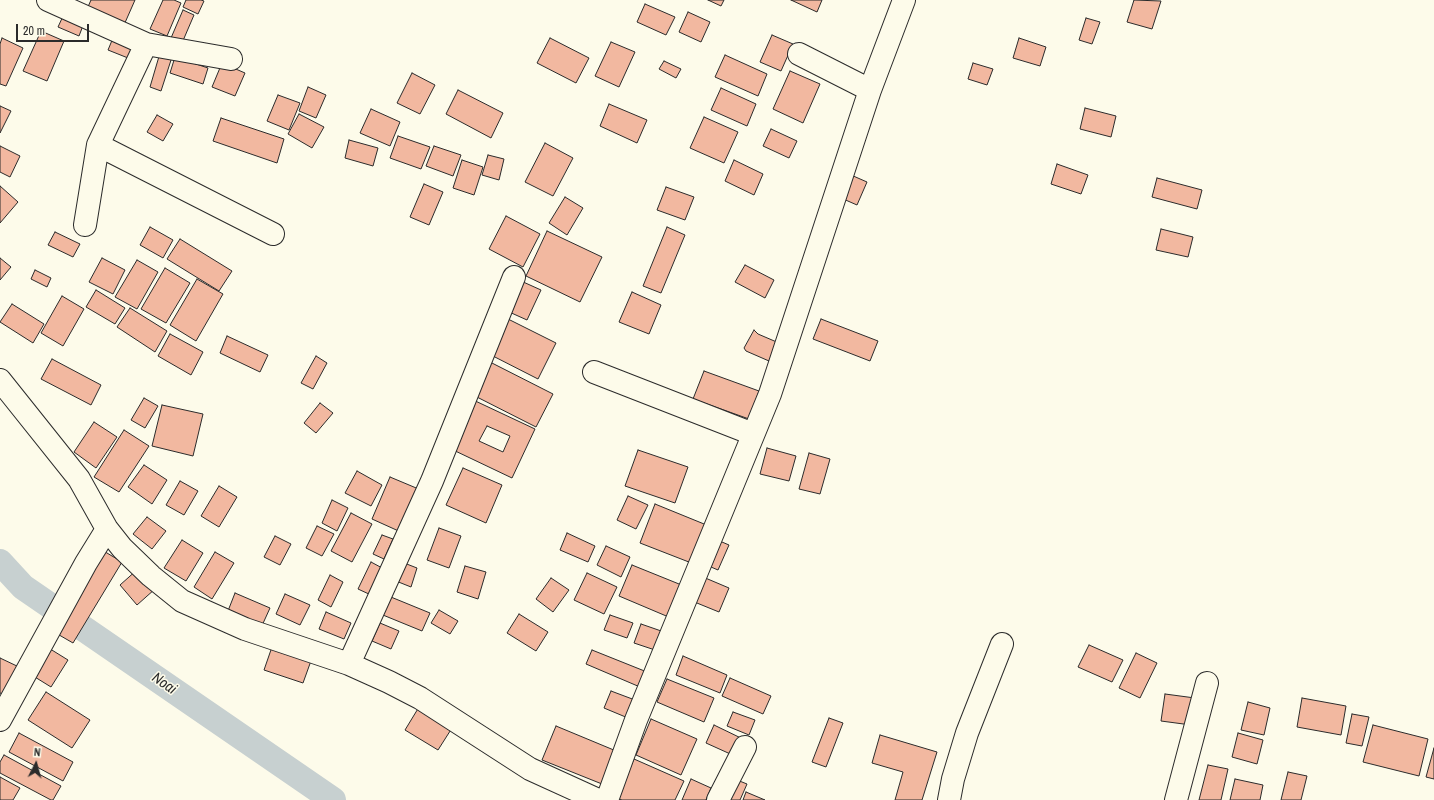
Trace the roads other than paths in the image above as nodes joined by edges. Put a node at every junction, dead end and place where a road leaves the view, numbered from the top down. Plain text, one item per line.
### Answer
1 (48, 0) edge
2 (904, 0) edge
3 (146, 44) junction
4 (799, 54) dead end
5 (231, 59) dead end
6 (870, 90) junction
7 (98, 145) junction
8 (85, 224) dead end
9 (273, 234) dead end
10 (514, 277) dead end
11 (594, 372) dead end
12 (0, 380) edge
13 (753, 434) junction
14 (107, 529) junction
15 (1002, 644) dead end
16 (349, 664) junction
17 (1207, 683) dead end
18 (5, 707) edge
19 (745, 747) dead end
20 (598, 800) edge
21 (607, 800) edge
22 (718, 800) edge
23 (949, 800) edge
24 (1176, 800) edge

1 - 3 street
2 - 6 street
3 - 5 street
3 - 7 street
4 - 6 street
6 - 13 street
7 - 8 street
7 - 9 street
10 - 16 street
11 - 13 street
12 - 14 street
13 - 21 street
14 - 16 street
14 - 18 street
15 - 23 street
16 - 20 street
17 - 24 street
19 - 22 street

